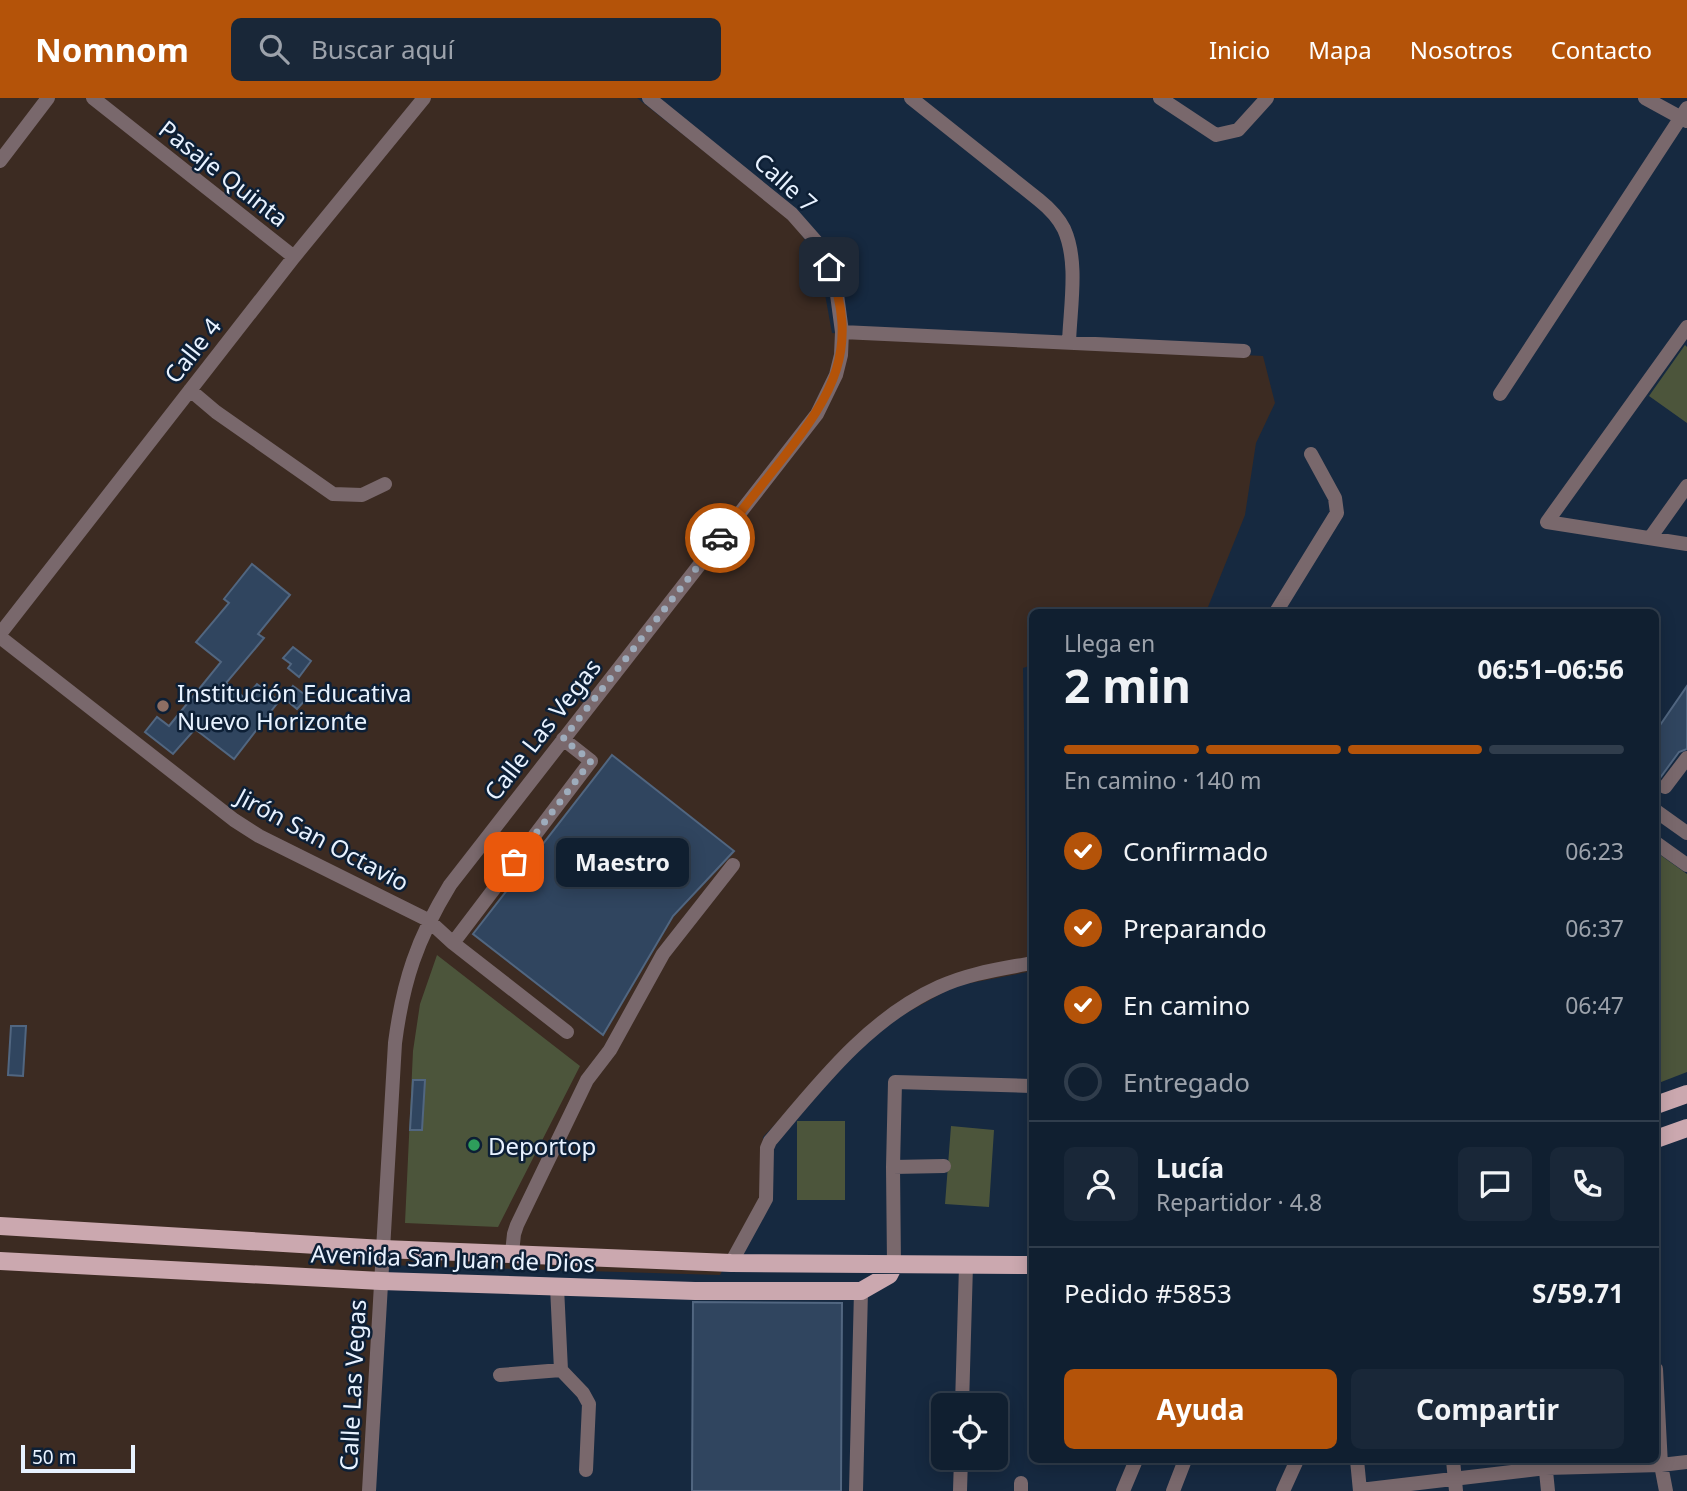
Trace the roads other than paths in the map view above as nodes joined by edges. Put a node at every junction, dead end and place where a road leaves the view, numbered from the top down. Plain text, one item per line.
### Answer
1 (48, 98) edge
2 (93, 98) edge
3 (424, 98) edge
4 (649, 98) edge
5 (911, 98) edge
6 (1160, 98) edge
7 (1267, 98) edge
8 (1645, 98) edge
9 (1685, 116) edge
10 (0, 161) edge
11 (294, 257) junction
12 (1687, 327) edge
13 (842, 332) junction
14 (1069, 343) junction
15 (1244, 351) dead end
16 (190, 390) junction
17 (1500, 394) dead end
18 (1311, 454) dead end
19 (385, 484) dead end
20 (1687, 486) edge
21 (1650, 538) junction
22 (1687, 544) edge
23 (1278, 609) edge
24 (0, 636) edge
25 (563, 739) junction
26 (1687, 758) edge
27 (1665, 787) dead end
28 (1659, 813) edge
29 (1687, 833) edge
30 (1659, 845) edge
31 (733, 865) dead end
32 (1687, 865) edge
33 (428, 920) junction
34 (453, 943) junction
35 (1029, 964) edge
36 (567, 1032) dead end
37 (1029, 1086) edge
38 (1687, 1094) edge
39 (1659, 1104) edge
40 (1687, 1128) edge
41 (1659, 1138) edge
42 (944, 1166) dead end
43 (893, 1167) junction
44 (0, 1226) edge
45 (383, 1249) junction
46 (512, 1253) junction
47 (0, 1261) edge
48 (731, 1263) junction
49 (894, 1265) junction
50 (966, 1265) junction
51 (1029, 1265) edge
52 (381, 1281) junction
53 (557, 1287) junction
54 (862, 1291) junction
55 (561, 1370) junction
56 (500, 1375) dead end
57 (962, 1393) edge
58 (1659, 1427) edge
59 (1687, 1462) edge
60 (1135, 1463) edge
61 (1184, 1463) edge
62 (1296, 1463) edge
63 (1357, 1463) edge
64 (1453, 1463) edge
65 (1545, 1464) edge
66 (1661, 1465) junction
67 (586, 1470) dead end
68 (961, 1470) edge
69 (1455, 1485) edge
70 (369, 1491) edge
71 (856, 1491) edge
72 (960, 1491) edge
73 (1124, 1491) edge
74 (1173, 1491) edge
75 (1283, 1491) edge
76 (1360, 1491) edge
77 (1548, 1491) edge
78 (1666, 1491) edge

1 - 10 street
2 - 11 street, Pasaje Quinta
3 - 11 street, Calle 4
4 - 13 street, Calle 7
5 - 14 street
6 - 7 street
8 - 9 street
9 - 17 street
11 - 16 street, Calle 4
12 - 21 street
13 - 14 street
13 - 25 street, Calle Las Vegas
14 - 15 street
16 - 19 street
16 - 24 street, Calle 4
18 - 23 street
20 - 21 street
21 - 22 street
24 - 33 street, Jirón San Octavio
25 - 33 street, Calle Las Vegas
25 - 34 street
26 - 27 street
28 - 29 street
30 - 32 street
31 - 46 street
33 - 34 street, Jirón San Octavio
33 - 45 street, Calle Las Vegas
34 - 36 street, Jirón San Octavio
35 - 48 street
37 - 43 street
38 - 39 main road
40 - 41 main road
42 - 43 street
43 - 49 street
44 - 45 main road, Avenida San Juan de Dios
45 - 46 main road, Avenida San Juan de Dios
45 - 52 street, Calle Las Vegas
46 - 48 main road, Avenida San Juan de Dios
47 - 52 main road, Avenida San Juan de Dios
48 - 49 main road, Avenida San Juan de Dios
49 - 50 main road, Avenida San Juan de Dios
49 - 54 main road
50 - 51 main road, Avenida San Juan de Dios
50 - 57 street
52 - 53 main road, Avenida San Juan de Dios
52 - 70 street, Calle Las Vegas
53 - 54 main road, Avenida San Juan de Dios
53 - 55 street
54 - 71 street
55 - 56 street
55 - 67 street
58 - 66 street
59 - 66 street
60 - 73 street
61 - 74 street
62 - 75 street
63 - 76 street
64 - 69 street
65 - 66 street
65 - 69 street
65 - 77 street
66 - 78 street
68 - 72 street
69 - 76 street

